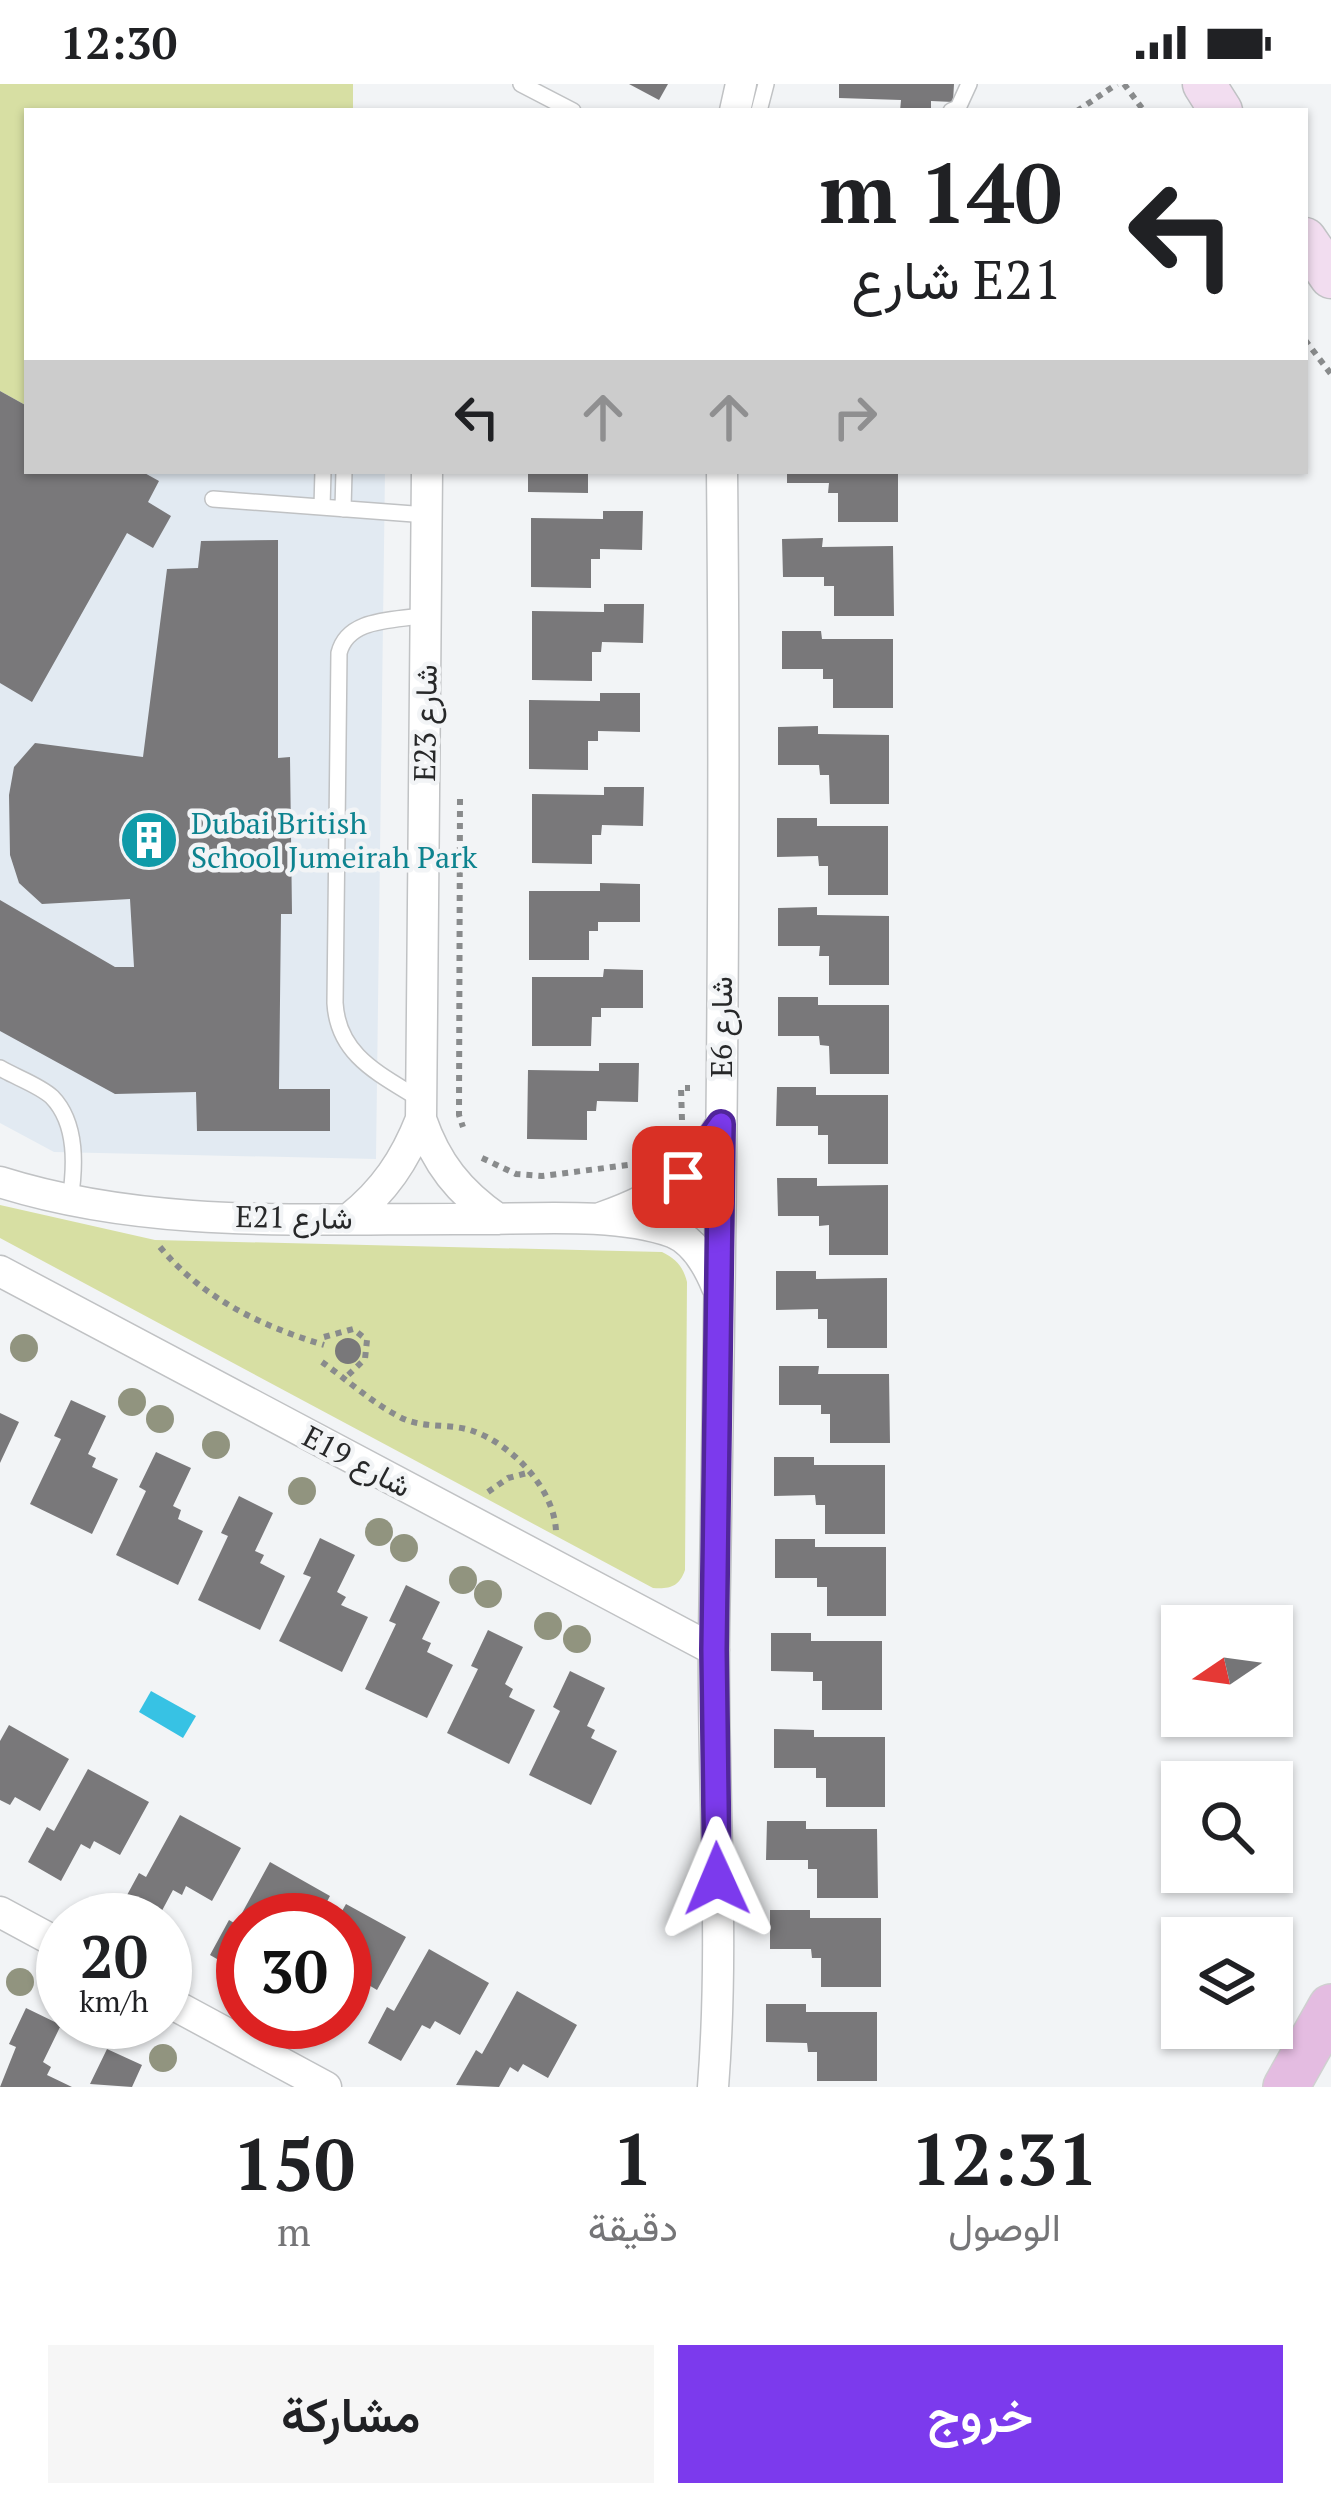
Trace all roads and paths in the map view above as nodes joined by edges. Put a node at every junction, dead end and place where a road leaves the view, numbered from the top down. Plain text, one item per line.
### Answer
1 (521, 84) edge
2 (1121, 84) edge
3 (552, 91) edge
4 (1082, 108) edge
5 (1141, 108) edge
6 (1308, 243) edge
7 (1331, 277) edge
8 (1308, 344) edge
9 (1331, 374) edge
10 (323, 474) edge
11 (344, 474) edge
12 (427, 474) edge
13 (722, 474) edge
14 (213, 499) dead end
15 (322, 507) junction
16 (344, 509) junction
17 (427, 514) junction
18 (426, 615) junction
19 (460, 785) dead end
20 (0, 1068) edge
21 (721, 1087) junction
22 (421, 1110) junction
23 (721, 1124) junction
24 (465, 1135) dead end
25 (681, 1138) dead end
26 (474, 1149) dead end
27 (482, 1158) junction
28 (650, 1161) dead end
29 (0, 1183) edge
30 (456, 1185) junction
31 (70, 1201) junction
32 (155, 1214) junction
33 (350, 1218) junction
34 (497, 1219) junction
35 (591, 1221) junction
36 (0, 1271) edge
37 (720, 1294) junction
38 (322, 1362) dead end
39 (345, 1378) junction
40 (527, 1472) junction
41 (469, 1521) junction
42 (550, 1564) junction
43 (714, 1650) junction
44 (0, 1912) edge
45 (36, 1931) edge
46 (1331, 2007) edge
47 (192, 2015) edge
48 (326, 2087) edge
49 (713, 2087) edge
50 (1286, 2087) edge

1 - 3 lane
2 - 4 path
2 - 5 path
6 - 7 main road
8 - 9 path
10 - 15 lane
11 - 16 lane
12 - 17 street, E23 شارع
13 - 21 street, E6 شارع
14 - 15 lane
15 - 16 lane
16 - 17 lane
17 - 18 street, E23 شارع
18 - 22 street, E23 شارع
18 - 22 lane
19 - 24 path
20 - 31 lane
21 - 23 street, E6 شارع
21 - 25 path
22 - 30 street, E23 شارع
22 - 33 street, E23 شارع
23 - 35 street, E21 شارع
23 - 37 street, E6 شارع
26 - 27 path
27 - 28 path
27 - 30 path
29 - 31 street, E21 شارع
30 - 34 street, E23 شارع
31 - 32 street, E21 شارع
32 - 33 street, E21 شارع
32 - 39 path
33 - 34 street, E21 شارع
34 - 35 street, E21 شارع
35 - 37 street, E21 شارع
36 - 41 street, E19 شارع
37 - 43 street, E6 شارع
38 - 39 path
39 - 40 path
40 - 41 path
40 - 42 path
41 - 42 street, E19 شارع
42 - 43 street, E19 شارع
43 - 49 street, E6 شارع
44 - 45 street
46 - 50 main road
47 - 48 street

